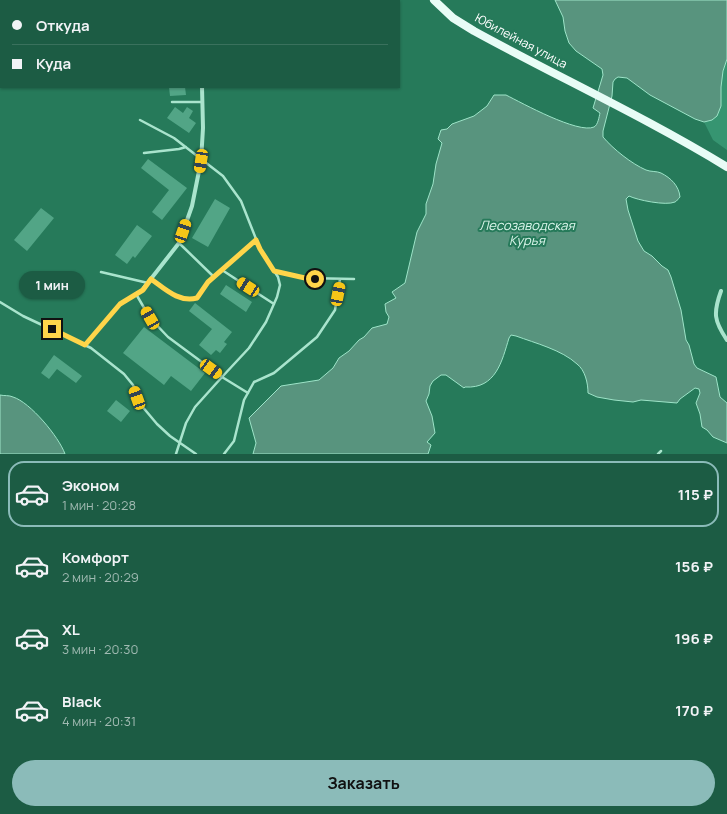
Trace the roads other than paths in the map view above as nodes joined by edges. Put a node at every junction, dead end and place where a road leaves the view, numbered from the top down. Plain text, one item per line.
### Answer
1 (434, 0) edge
2 (202, 88) edge
3 (172, 102) dead end
4 (202, 102) junction
5 (140, 120) dead end
6 (186, 147) junction
7 (144, 153) dead end
8 (201, 159) junction
9 (727, 167) edge
10 (256, 240) junction
11 (179, 243) junction
12 (222, 270) junction
13 (274, 271) junction
14 (101, 272) dead end
15 (214, 277) junction
16 (151, 279) junction
17 (340, 279) junction
18 (354, 279) dead end
19 (148, 283) junction
20 (143, 290) joint
21 (721, 291) dead end
22 (136, 294) junction
23 (0, 302) edge
24 (274, 304) junction
25 (727, 340) edge
26 (85, 345) junction
27 (222, 377) junction
28 (248, 392) junction
29 (180, 441) junction
30 (661, 451) dead end
31 (176, 454) edge
32 (196, 454) edge
33 (224, 454) edge
34 (658, 454) edge

1 - 9 main road, Юбилейная улица
2 - 4 street
3 - 4 lane
4 - 8 street
5 - 6 lane
6 - 7 lane
6 - 8 lane
8 - 10 lane
8 - 11 street
10 - 12 lane
10 - 13 lane
11 - 15 lane
11 - 16 street
12 - 15 lane
12 - 24 lane
13 - 17 lane
13 - 24 lane
14 - 19 lane
15 - 16 lane
16 - 19 street
17 - 18 lane
17 - 28 lane
19 - 20 street
20 - 22 lane
21 - 25 street
22 - 26 lane
22 - 27 lane
23 - 26 lane
24 - 27 lane
26 - 29 lane
27 - 28 lane
27 - 29 lane
28 - 33 lane
29 - 31 lane
29 - 32 lane
30 - 34 lane

